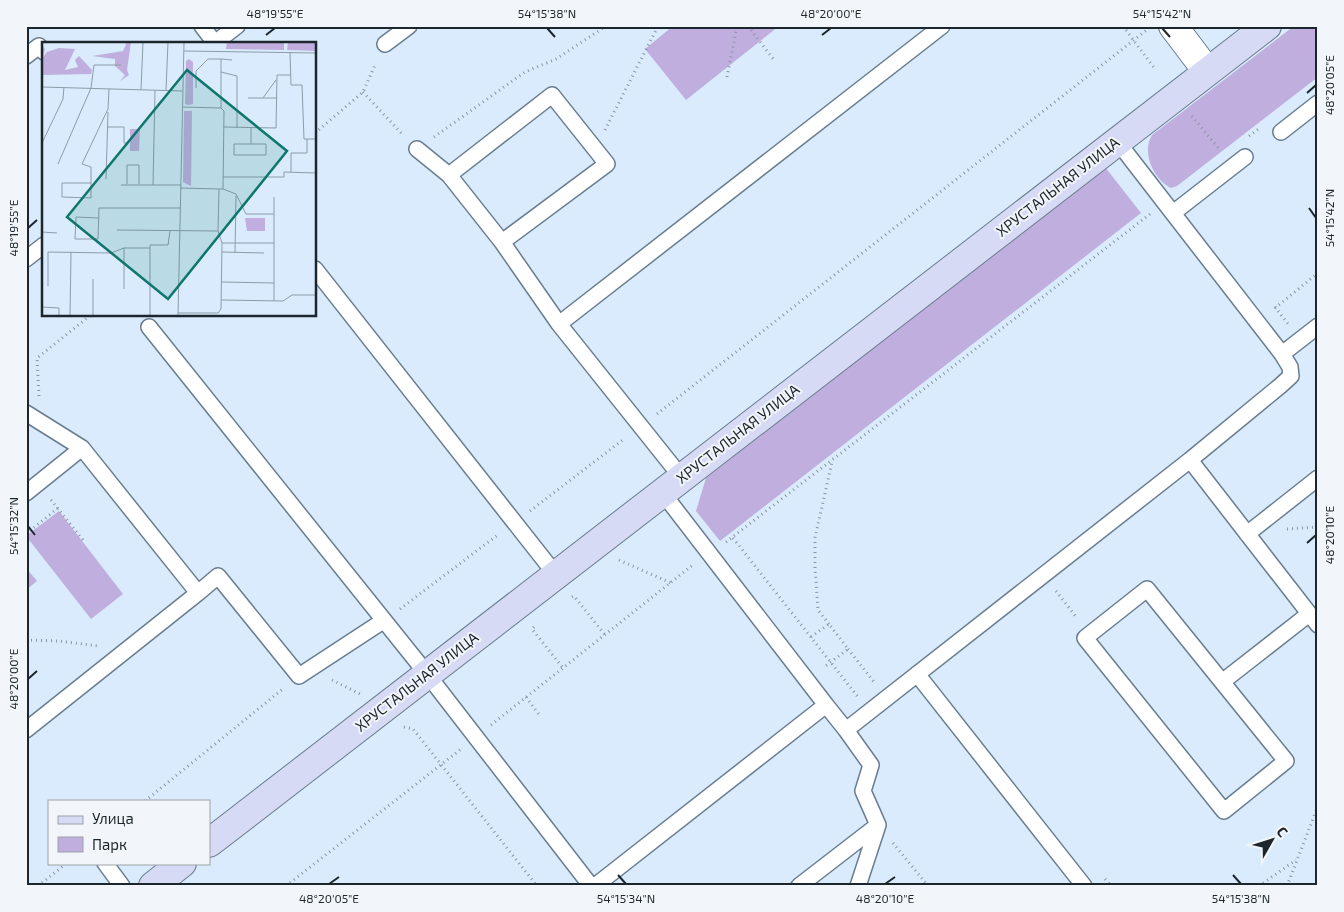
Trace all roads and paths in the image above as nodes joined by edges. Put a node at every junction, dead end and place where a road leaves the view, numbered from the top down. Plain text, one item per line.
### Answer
1 (202, 26) edge
2 (237, 26) edge
3 (409, 26) edge
4 (606, 26) edge
5 (658, 26) edge
6 (737, 26) edge
7 (748, 26) edge
8 (942, 26) edge
9 (1123, 26) edge
10 (1172, 26) edge
11 (1267, 26) edge
12 (1150, 27) edge
13 (1134, 41) junction
14 (214, 42) edge
15 (217, 42) edge
16 (385, 44) joint
17 (42, 50) edge
18 (26, 56) edge
19 (774, 60) dead end
20 (1155, 69) dead end
21 (1207, 72) junction
22 (727, 77) dead end
23 (363, 92) junction
24 (1318, 103) edge
25 (1191, 115) dead end
26 (1263, 126) dead end
27 (316, 131) edge
28 (1281, 132) dead end
29 (1248, 138) dead end
30 (1117, 141) junction
31 (417, 149) junction
32 (595, 149) junction
33 (1224, 156) dead end
34 (1245, 157) dead end
35 (449, 175) junction
36 (1169, 208) junction
37 (502, 242) junction
38 (42, 247) edge
39 (26, 259) edge
40 (316, 270) edge
41 (1318, 274) edge
42 (1275, 308) dead end
43 (90, 316) edge
44 (559, 324) junction
45 (1318, 326) edge
46 (149, 327) dead end
47 (1282, 354) junction
48 (40, 397) dead end
49 (26, 413) edge
50 (641, 427) junction
51 (82, 448) junction
52 (1190, 460) junction
53 (832, 461) junction
54 (1318, 478) edge
55 (672, 485) junction
56 (32, 489) edge
57 (58, 508) junction
58 (515, 522) junction
59 (26, 534) edge
60 (1247, 534) junction
61 (734, 538) junction
62 (83, 540) dead end
63 (709, 553) junction
64 (613, 565) dead end
65 (556, 575) junction
66 (1043, 575) junction
67 (670, 583) junction
68 (582, 590) dead end
69 (198, 593) junction
70 (574, 596) junction
71 (567, 601) dead end
72 (1313, 619) edge
73 (384, 621) junction
74 (539, 623) dead end
75 (829, 624) junction
76 (1090, 634) junction
77 (604, 635) junction
78 (811, 638) junction
79 (26, 640) edge
80 (127, 649) junction
81 (848, 649) junction
82 (831, 662) junction
83 (564, 668) junction
84 (304, 672) junction
85 (427, 674) junction
86 (917, 674) junction
87 (807, 680) junction
88 (1222, 682) junction
89 (365, 696) dead end
90 (526, 698) junction
91 (887, 698) junction
92 (826, 705) junction
93 (870, 711) junction
94 (540, 716) dead end
95 (395, 725) dead end
96 (26, 730) edge
97 (846, 730) junction
98 (476, 737) junction
99 (441, 764) junction
100 (146, 800) edge
101 (1317, 806) edge
102 (1318, 812) edge
103 (878, 825) junction
104 (210, 842) edge
105 (1297, 860) junction
106 (66, 864) edge
107 (106, 864) edge
108 (181, 864) edge
109 (38, 886) edge
110 (122, 886) edge
111 (153, 886) edge
112 (286, 886) edge
113 (536, 886) edge
114 (591, 886) edge
115 (595, 886) edge
116 (799, 886) edge
117 (858, 886) edge
118 (928, 886) edge
119 (1084, 886) edge
120 (1260, 886) edge
121 (1287, 886) edge

1 - 14 lane
2 - 15 lane
3 - 16 lane
4 - 31 path
5 - 32 path
6 - 22 path
7 - 19 path
8 - 44 lane
9 - 13 path
10 - 21 street
11 - 21 main road, ХРУСТАЛЬНАЯ УЛИЦА
12 - 13 path
13 - 20 path
13 - 50 path
16 - 23 path
17 - 18 lane
21 - 30 main road, ХРУСТАЛЬНАЯ УЛИЦА
23 - 27 path
23 - 31 path
24 - 28 lane
25 - 33 path
26 - 29 path
30 - 36 lane
30 - 55 main road, ХРУСТАЛЬНАЯ УЛИЦА
31 - 35 lane
32 - 35 lane
32 - 37 lane
34 - 36 lane
35 - 37 lane
36 - 47 lane
36 - 53 path
37 - 44 lane
38 - 39 lane
40 - 58 lane
41 - 42 path
43 - 48 path
44 - 50 lane
45 - 47 lane
46 - 73 lane
47 - 52 lane
49 - 51 lane
50 - 55 lane
50 - 58 path
51 - 56 lane
51 - 69 lane
52 - 60 lane
52 - 66 lane
53 - 61 path
53 - 75 path
54 - 60 lane
55 - 63 lane
55 - 65 main road, ХРУСТАЛЬНАЯ УЛИЦА
56 - 57 path
57 - 59 path
57 - 62 path
58 - 65 lane
58 - 73 path
60 - 72 lane
61 - 63 path
61 - 78 path
63 - 67 path
63 - 87 lane
64 - 67 path
65 - 85 main road, ХРУСТАЛЬНАЯ УЛИЦА
66 - 76 path
66 - 86 lane
67 - 77 path
68 - 70 path
69 - 80 lane
69 - 84 lane
70 - 71 path
70 - 77 path
72 - 88 lane
73 - 84 lane
73 - 85 lane
74 - 83 path
75 - 78 path
75 - 81 path
76 - 88 lane
76 - 88 lane
77 - 83 path
78 - 82 path
79 - 80 path
80 - 96 lane
81 - 82 path
81 - 91 path
82 - 87 path
82 - 93 path
83 - 90 path
84 - 89 path
84 - 100 path
85 - 98 lane
85 - 104 main road, ХРУСТАЛЬНАЯ УЛИЦА
86 - 91 lane
86 - 119 lane
87 - 92 lane
90 - 94 path
90 - 98 path
91 - 93 lane
92 - 97 lane
92 - 115 lane
93 - 97 lane
95 - 99 path
97 - 103 lane
98 - 99 path
98 - 114 lane
99 - 112 path
99 - 113 path
101 - 102 path
101 - 105 path
103 - 116 lane
103 - 117 lane
103 - 118 path
105 - 120 path
105 - 121 path
106 - 109 path
107 - 110 lane
108 - 111 main road

